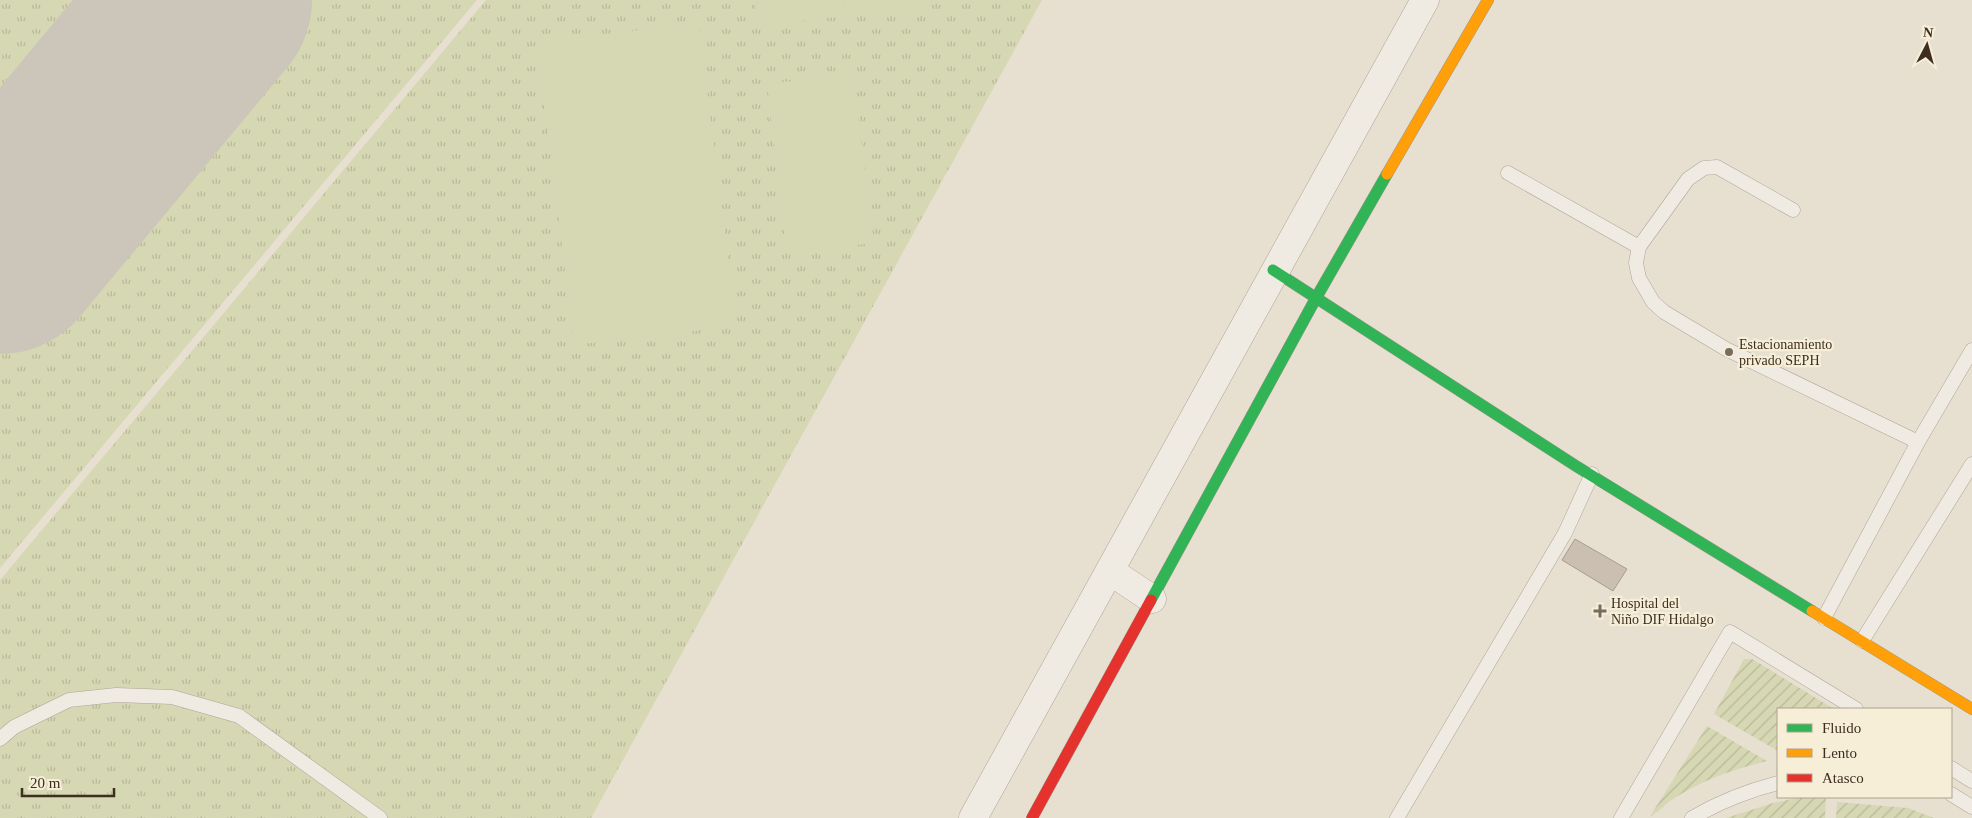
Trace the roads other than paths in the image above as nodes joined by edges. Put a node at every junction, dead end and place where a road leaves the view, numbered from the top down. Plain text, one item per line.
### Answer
1 (1424, 0) edge
2 (1488, 0) edge
3 (1508, 173) dead end
4 (1793, 210) dead end
5 (1639, 247) junction
6 (1273, 270) junction
7 (1316, 298) junction
8 (1972, 350) edge
9 (1918, 442) junction
10 (1972, 464) edge
11 (1592, 474) junction
12 (1110, 571) junction
13 (1152, 599) junction
14 (1824, 618) junction
15 (1862, 641) junction
16 (1854, 708) edge
17 (1972, 709) edge
18 (0, 739) edge
19 (1952, 769) edge
20 (1972, 781) edge
21 (1777, 783) edge
22 (1952, 795) edge
23 (1972, 807) edge
24 (380, 818) edge
25 (973, 818) edge
26 (1032, 818) edge
27 (1397, 818) edge
28 (1621, 818) edge
29 (1692, 818) edge

1 - 6 street
2 - 7 street
3 - 5 lane
4 - 5 lane
5 - 9 lane
6 - 7 street
6 - 12 street
7 - 11 street
7 - 13 street
8 - 9 lane
9 - 14 lane
10 - 15 lane
11 - 14 street
11 - 27 lane
12 - 13 street
12 - 25 street
13 - 26 street
14 - 15 street
15 - 17 street
16 - 28 lane
18 - 24 lane
19 - 20 lane
21 - 29 lane
22 - 23 lane

